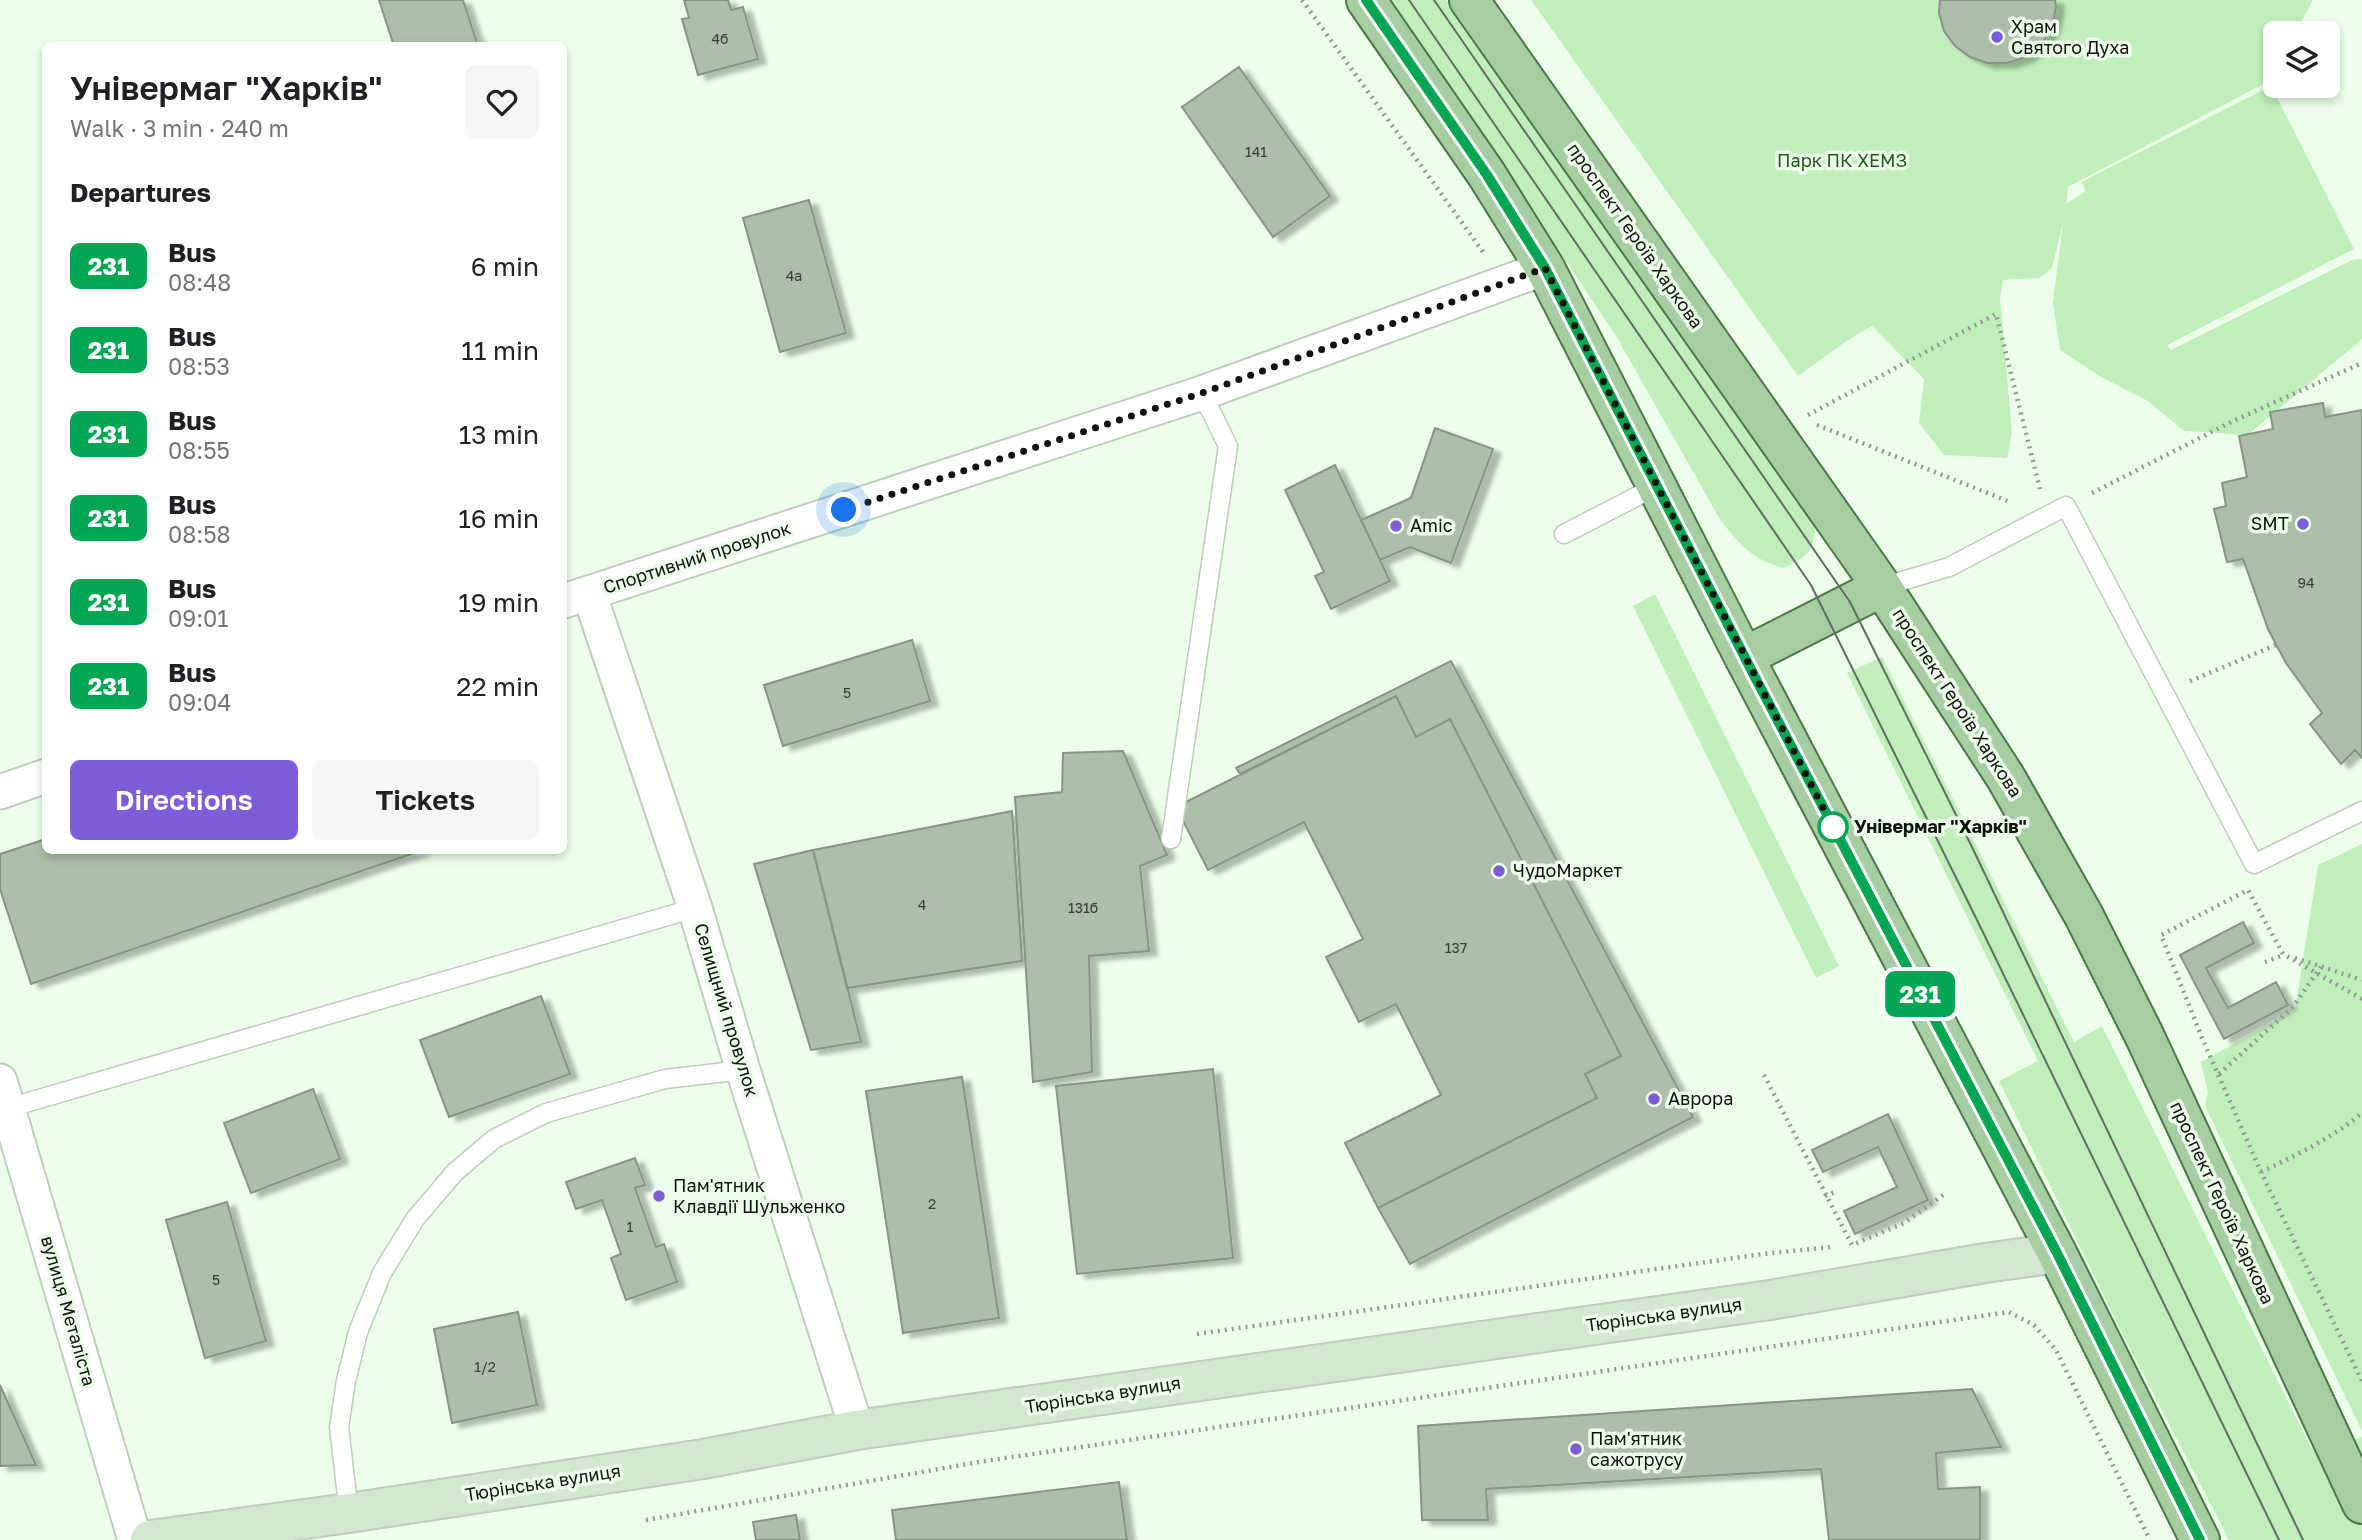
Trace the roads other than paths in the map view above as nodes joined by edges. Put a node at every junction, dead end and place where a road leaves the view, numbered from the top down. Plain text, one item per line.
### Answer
1 (1366, 0) edge
2 (1469, 0) edge
3 (1545, 268) junction
4 (1202, 393) junction
5 (1657, 486) junction
6 (1564, 534) dead end
7 (1882, 587) junction
8 (576, 597) edge
9 (1744, 656) junction
10 (42, 777) edge
11 (0, 792) edge
12 (2362, 811) edge
13 (1171, 839) dead end
14 (695, 908) junction
15 (743, 1070) junction
16 (4, 1094) edge
17 (2057, 1253) junction
18 (857, 1430) junction
19 (2362, 1504) edge
20 (349, 1513) junction
21 (135, 1540) edge
22 (150, 1540) edge
23 (2200, 1540) edge

1 - 3 main road
2 - 7 main road, проспект Героїв Харкова
3 - 4 street, Спортивний провулок
3 - 5 main road
4 - 8 street, Спортивний провулок
4 - 13 lane
5 - 6 lane
5 - 9 main road
7 - 9 main road
7 - 12 lane
7 - 19 main road, проспект Героїв Харкова
8 - 14 street, Селищний провулок
9 - 17 main road
10 - 11 street
14 - 15 street, Селищний провулок
14 - 16 lane
15 - 18 street, Селищний провулок
15 - 20 lane
16 - 21 street, вулиця Металіста
17 - 18 main road, Тюрінська вулиця
17 - 23 main road
18 - 20 main road, Тюрінська вулиця
20 - 22 main road, Тюрінська вулиця

